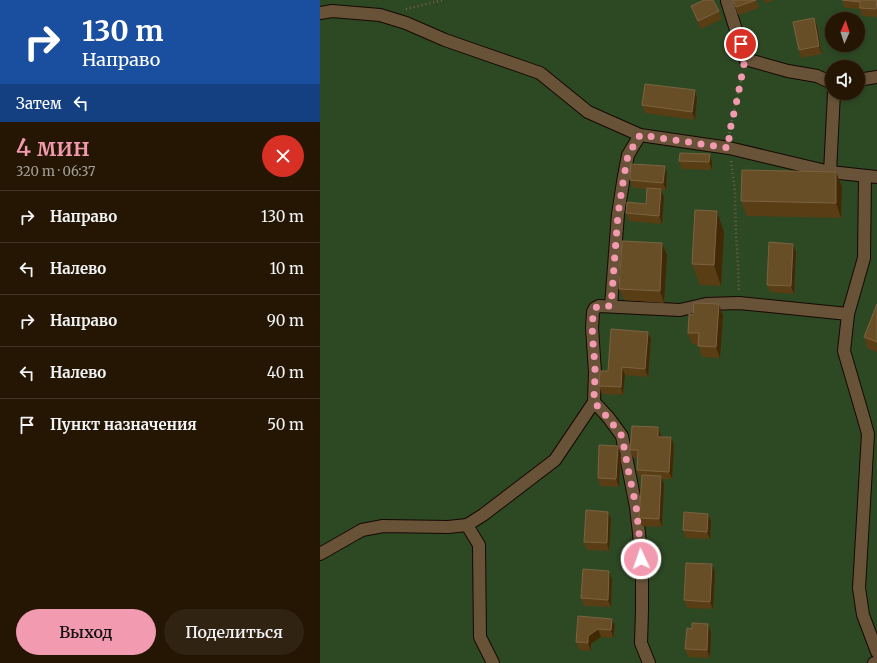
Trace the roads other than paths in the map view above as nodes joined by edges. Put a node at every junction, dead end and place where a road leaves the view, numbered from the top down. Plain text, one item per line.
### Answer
1 (727, 1) dead end
2 (320, 13) edge
3 (877, 77) edge
4 (865, 79) edge
5 (825, 80) edge
6 (834, 100) edge
7 (640, 135) junction
8 (830, 172) junction
9 (871, 176) edge
10 (611, 306) junction
11 (848, 314) junction
12 (594, 402) junction
13 (467, 525) junction
14 (320, 554) edge
15 (877, 652) edge
16 (493, 663) edge
17 (649, 663) edge
18 (874, 663) edge
19 (877, 663) edge

1 - 5 street
2 - 7 street
3 - 4 street
6 - 8 street
7 - 8 street
7 - 10 street
8 - 9 street
9 - 11 street
10 - 11 street
10 - 12 street
11 - 15 street
12 - 13 street
12 - 17 street
13 - 14 street
13 - 16 street
18 - 19 street

